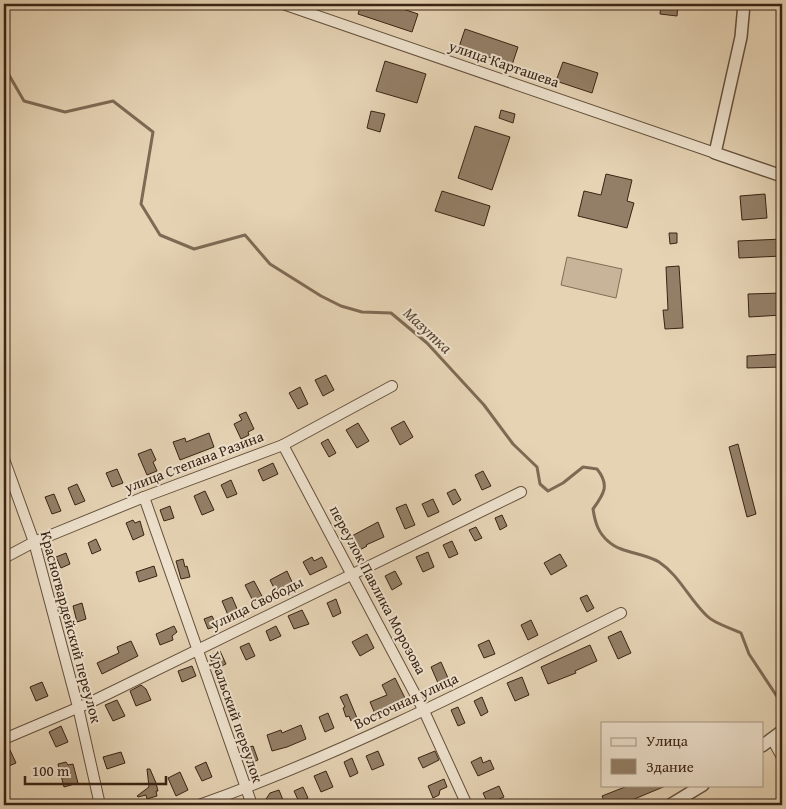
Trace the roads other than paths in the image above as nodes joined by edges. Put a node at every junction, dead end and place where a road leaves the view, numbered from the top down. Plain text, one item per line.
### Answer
1 (283, 4) edge
2 (744, 4) edge
3 (715, 152) junction
4 (782, 176) edge
5 (392, 386) dead end
6 (283, 445) junction
7 (4, 459) edge
8 (521, 492) dead end
9 (144, 497) junction
10 (34, 542) junction
11 (4, 558) edge
12 (353, 574) junction
13 (621, 613) dead end
14 (197, 649) junction
15 (78, 707) junction
16 (424, 711) junction
17 (782, 731) edge
18 (4, 739) edge
19 (767, 742) edge
20 (782, 757) edge
21 (701, 786) edge
22 (245, 789) junction
23 (100, 805) edge
24 (199, 805) edge
25 (252, 805) edge
26 (467, 805) edge
27 (670, 805) edge

1 - 3 street, улица Карташева
2 - 3 street
3 - 4 street, улица Карташева
5 - 6 street, улица Степана Разина
6 - 9 street, улица Степана Разина
6 - 12 street, переулок Павлика Морозова
7 - 10 street, Красногвардейский переулок
8 - 12 street, улица Свободы
9 - 10 street, улица Степана Разина
9 - 14 street, Уральский переулок
10 - 11 street, улица Степана Разина
10 - 15 street, Красногвардейский переулок
12 - 14 street, улица Свободы
12 - 16 street, переулок Павлика Морозова
13 - 16 street, Восточная улица
14 - 15 street, улица Свободы
14 - 22 street, Уральский переулок
15 - 18 street, улица Свободы
15 - 23 street, Красногвардейский переулок
16 - 22 street, Восточная улица
16 - 26 street, переулок Павлика Морозова
17 - 19 street
19 - 20 street
21 - 27 street
22 - 24 street, Восточная улица
22 - 25 street, Уральский переулок

